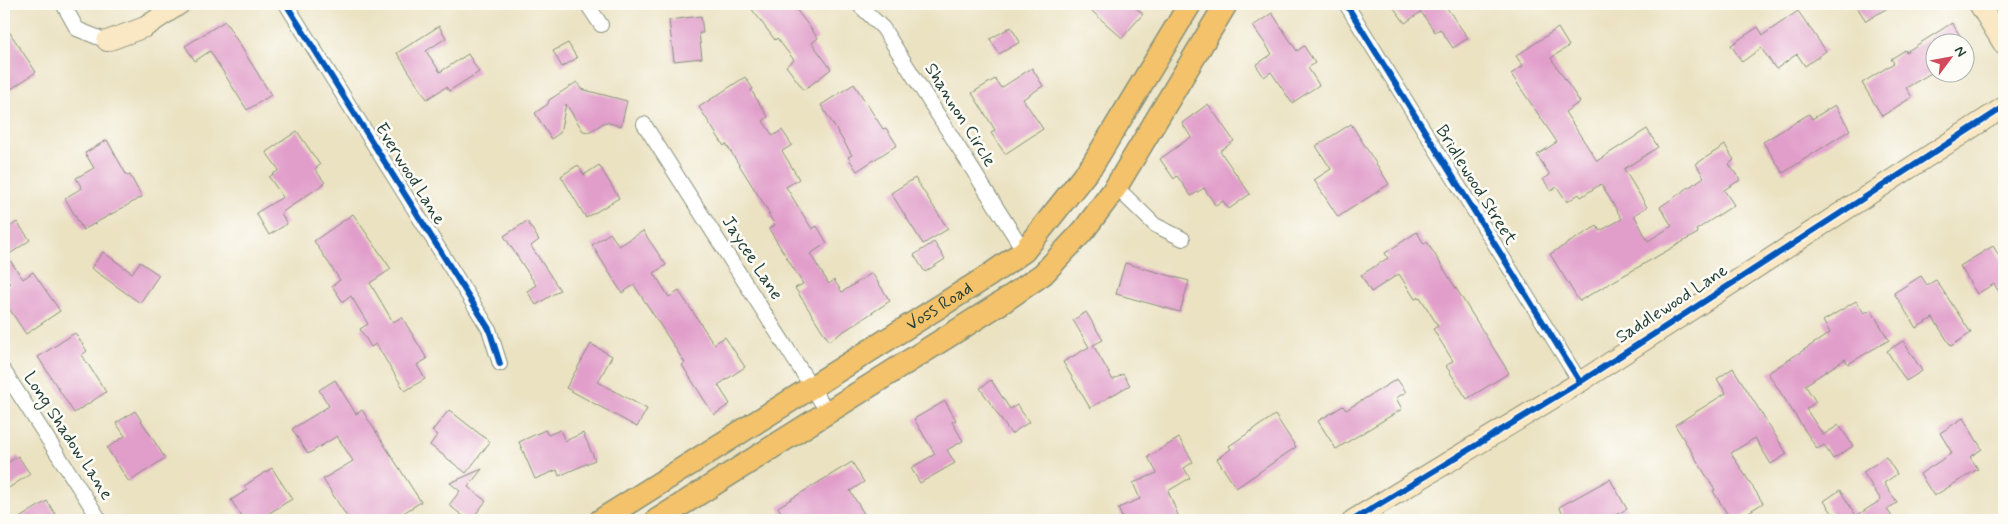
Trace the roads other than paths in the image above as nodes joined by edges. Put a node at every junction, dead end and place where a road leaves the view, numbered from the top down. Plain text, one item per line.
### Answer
1 (63, 4) edge
2 (180, 4) edge
3 (286, 4) edge
4 (587, 4) edge
5 (858, 4) edge
6 (1190, 4) edge
7 (1224, 4) edge
8 (1346, 4) edge
9 (1978, 4) edge
10 (600, 25) dead end
11 (107, 41) joint
12 (2004, 45) edge
13 (2004, 107) edge
14 (644, 124) dead end
15 (1116, 186) junction
16 (1183, 239) dead end
17 (1024, 251) junction
18 (988, 276) junction
19 (1004, 301) junction
20 (500, 364) dead end
21 (4, 372) edge
22 (1580, 382) junction
23 (812, 386) junction
24 (827, 411) junction
25 (658, 484) junction
26 (666, 515) edge
27 (100, 520) edge
28 (601, 520) edge
29 (1353, 520) edge

1 - 11 street
2 - 11 street
3 - 20 street, Everwood Lane
4 - 10 street
5 - 17 street, Shannon Circle
6 - 17 main road, Voss Road
7 - 15 main road, Voss Road
8 - 22 street, Bridlewood Street
9 - 12 street
13 - 22 street, Saddlewood Lane
14 - 23 street, Jaycee Lane
15 - 16 street
15 - 19 main road, Voss Road
17 - 18 main road, Voss Road
18 - 19 main road
18 - 23 main road, Voss Road
19 - 24 main road, Voss Road
21 - 27 street, Long Shadow Lane
22 - 29 street, Saddlewood Lane
23 - 24 street, Jaycee Lane
23 - 25 main road, Voss Road
24 - 26 main road, Voss Road
25 - 26 main road
25 - 28 main road, Voss Road

